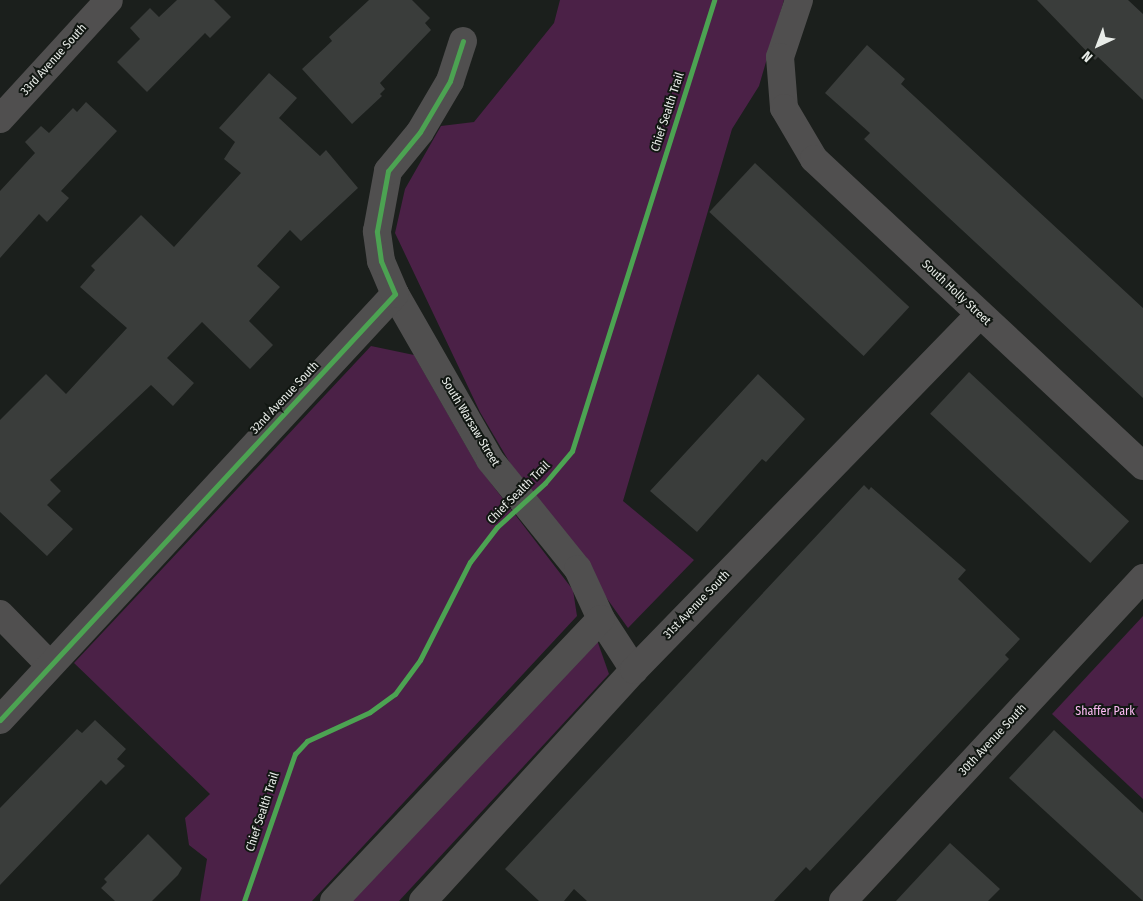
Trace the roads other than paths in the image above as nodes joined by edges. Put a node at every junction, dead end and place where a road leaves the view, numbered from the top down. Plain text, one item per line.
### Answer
1 (108, 0) edge
2 (799, 0) edge
3 (463, 41) dead end
4 (0, 119) edge
5 (395, 294) junction
6 (979, 315) junction
7 (1143, 466) edge
8 (1143, 578) edge
9 (0, 614) edge
10 (601, 619) junction
11 (50, 665) junction
12 (634, 670) junction
13 (0, 720) edge
14 (334, 901) edge
15 (423, 901) edge
16 (843, 901) edge

1 - 4 street, 33rd Avenue South
2 - 6 street, South Holly Street
3 - 5 street
5 - 10 street, South Warsaw Street
5 - 11 street, 32nd Avenue South
6 - 7 street, South Holly Street
6 - 12 street, 31st Avenue South
8 - 16 street, 30th Avenue South
9 - 11 street
10 - 12 street, South Warsaw Street
10 - 14 street
11 - 13 street, 32nd Avenue South
12 - 15 street, 31st Avenue South

